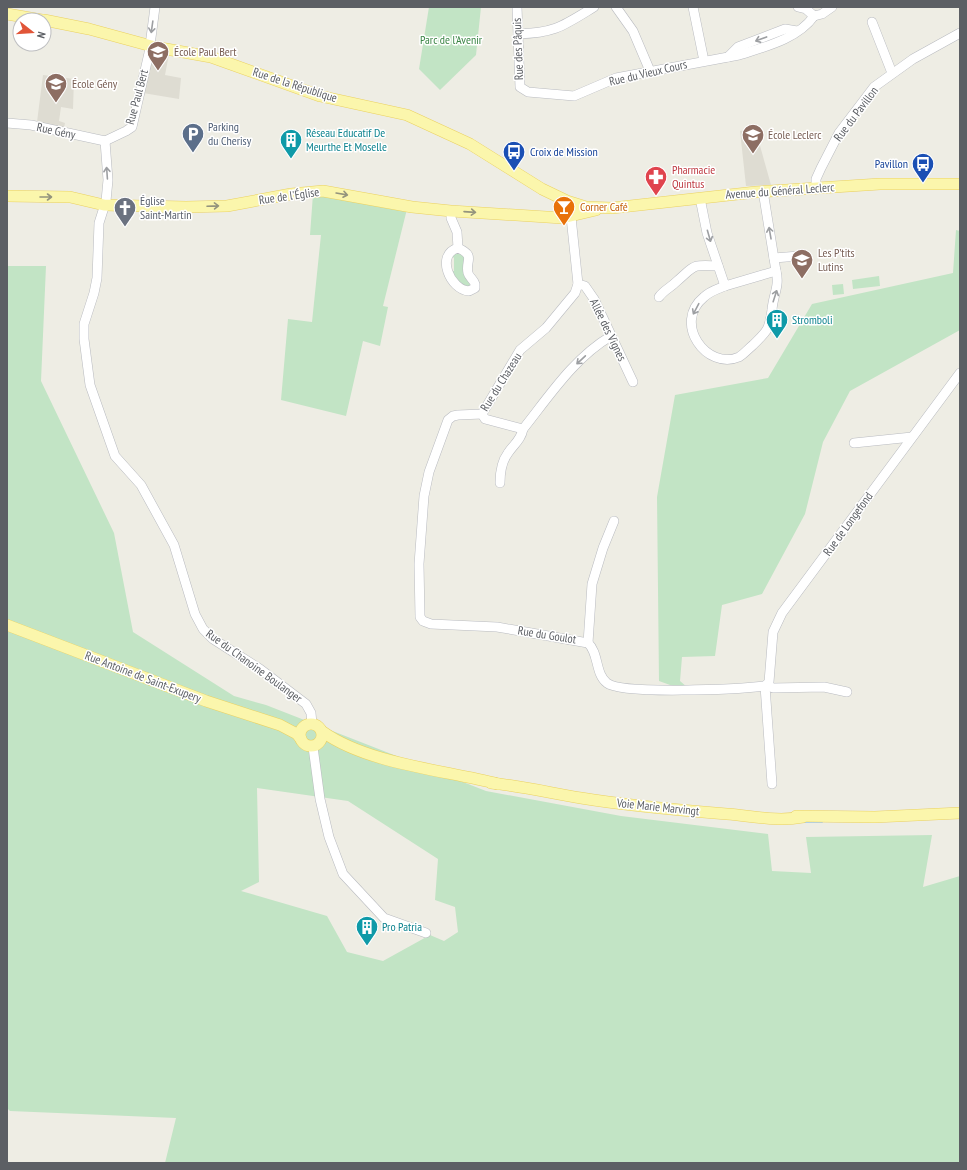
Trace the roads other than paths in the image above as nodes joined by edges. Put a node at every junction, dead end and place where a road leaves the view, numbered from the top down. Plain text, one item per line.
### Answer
1 (155, 7) edge
2 (517, 7) edge
3 (594, 7) edge
4 (616, 7) edge
5 (693, 7) edge
6 (798, 7) edge
7 (832, 7) edge
8 (814, 16) junction
9 (52, 22) edge
10 (872, 22) dead end
11 (518, 34) junction
12 (960, 34) edge
13 (150, 46) junction
14 (704, 61) junction
15 (650, 71) junction
16 (892, 73) junction
17 (522, 89) joint
18 (7, 122) edge
19 (105, 141) junction
20 (960, 184) edge
21 (816, 188) junction
22 (763, 191) junction
23 (7, 196) edge
24 (700, 198) junction
25 (104, 205) junction
26 (576, 205) junction
27 (600, 209) junction
28 (451, 211) junction
29 (571, 217) junction
30 (458, 248) junction
31 (774, 258) junction
32 (808, 260) dead end
33 (718, 266) junction
34 (776, 271) junction
35 (578, 284) junction
36 (725, 286) junction
37 (659, 297) dead end
38 (611, 336) junction
39 (960, 373) edge
40 (633, 382) dead end
41 (482, 414) junction
42 (523, 429) junction
43 (912, 437) junction
44 (854, 442) dead end
45 (500, 483) dead end
46 (614, 522) dead end
47 (423, 621) joint
48 (7, 625) edge
49 (588, 642) junction
50 (766, 686) junction
51 (847, 692) dead end
52 (280, 725) junction
53 (308, 725) junction
54 (301, 739) junction
55 (319, 740) junction
56 (772, 784) dead end
57 (960, 813) edge
58 (426, 933) dead end

1 -> 13 street
2 - 11 street, Rue des Pâquis
3 - 11 street
4 - 15 street
5 - 14 street
6 - 8 street
7 - 8 street, Rue du Vieux Cours
8 - 14 street, Rue du Vieux Cours
9 - 13 main road, Rue de la République
10 - 16 street
11 - 17 street, Rue des Pâquis
12 - 16 street, Rue du Pavillon
13 - 19 street, Rue Paul Bert
13 - 26 main road, Rue de la République
14 - 15 street, Rue du Vieux Cours
15 - 17 street, Rue du Vieux Cours
16 - 21 street, Rue du Pavillon
18 - 19 street, Rue Gény
25 -> 19 street
20 - 21 main road, Avenue du Général Leclerc
21 - 22 main road, Avenue du Général Leclerc
22 - 24 main road, Avenue du Général Leclerc
31 -> 22 street
23 -> 25 main road, Rue de l'Église
24 - 27 main road, Avenue du Général Leclerc
24 -> 33 street
25 -> 28 main road, Rue de l'Église
25 - 53 street, Rue du Chanoine Boulanger
26 - 27 main road, Avenue du Général Leclerc
26 - 29 street
27 - 29 main road, Avenue du Général Leclerc
28 -> 29 main road, Rue de l'Église
28 - 30 street
29 - 35 street
30 - 30 street
31 - 32 street
31 - 34 street
33 - 36 street
33 - 37 street
34 - 36 street
36 -> 34 street
35 - 38 street, Allée des Vignes
35 - 41 street, Rue du Chazeau
38 - 40 street, Allée des Vignes
38 -> 42 street
39 - 43 street, Rue de Longefond
41 - 42 street
41 - 47 street, Rue du Chazeau
42 - 45 street
43 - 44 street
43 - 50 street, Rue de Longefond
46 - 49 street
47 - 49 street, Rue du Goulot
48 - 52 main road, Rue Antoine de Saint-Exupery
49 - 50 street, Rue du Goulot
50 - 51 street, Rue du Goulot
50 - 56 street, Rue de Longefond
52 - 53 main road, Rue Antoine de Saint-Exupery
52 - 54 main road, Rue Antoine de Saint-Exupery
53 - 54 main road
53 - 55 main road
54 - 55 main road
55 - 57 main road, Voie Marie Marvingt
55 - 58 street

